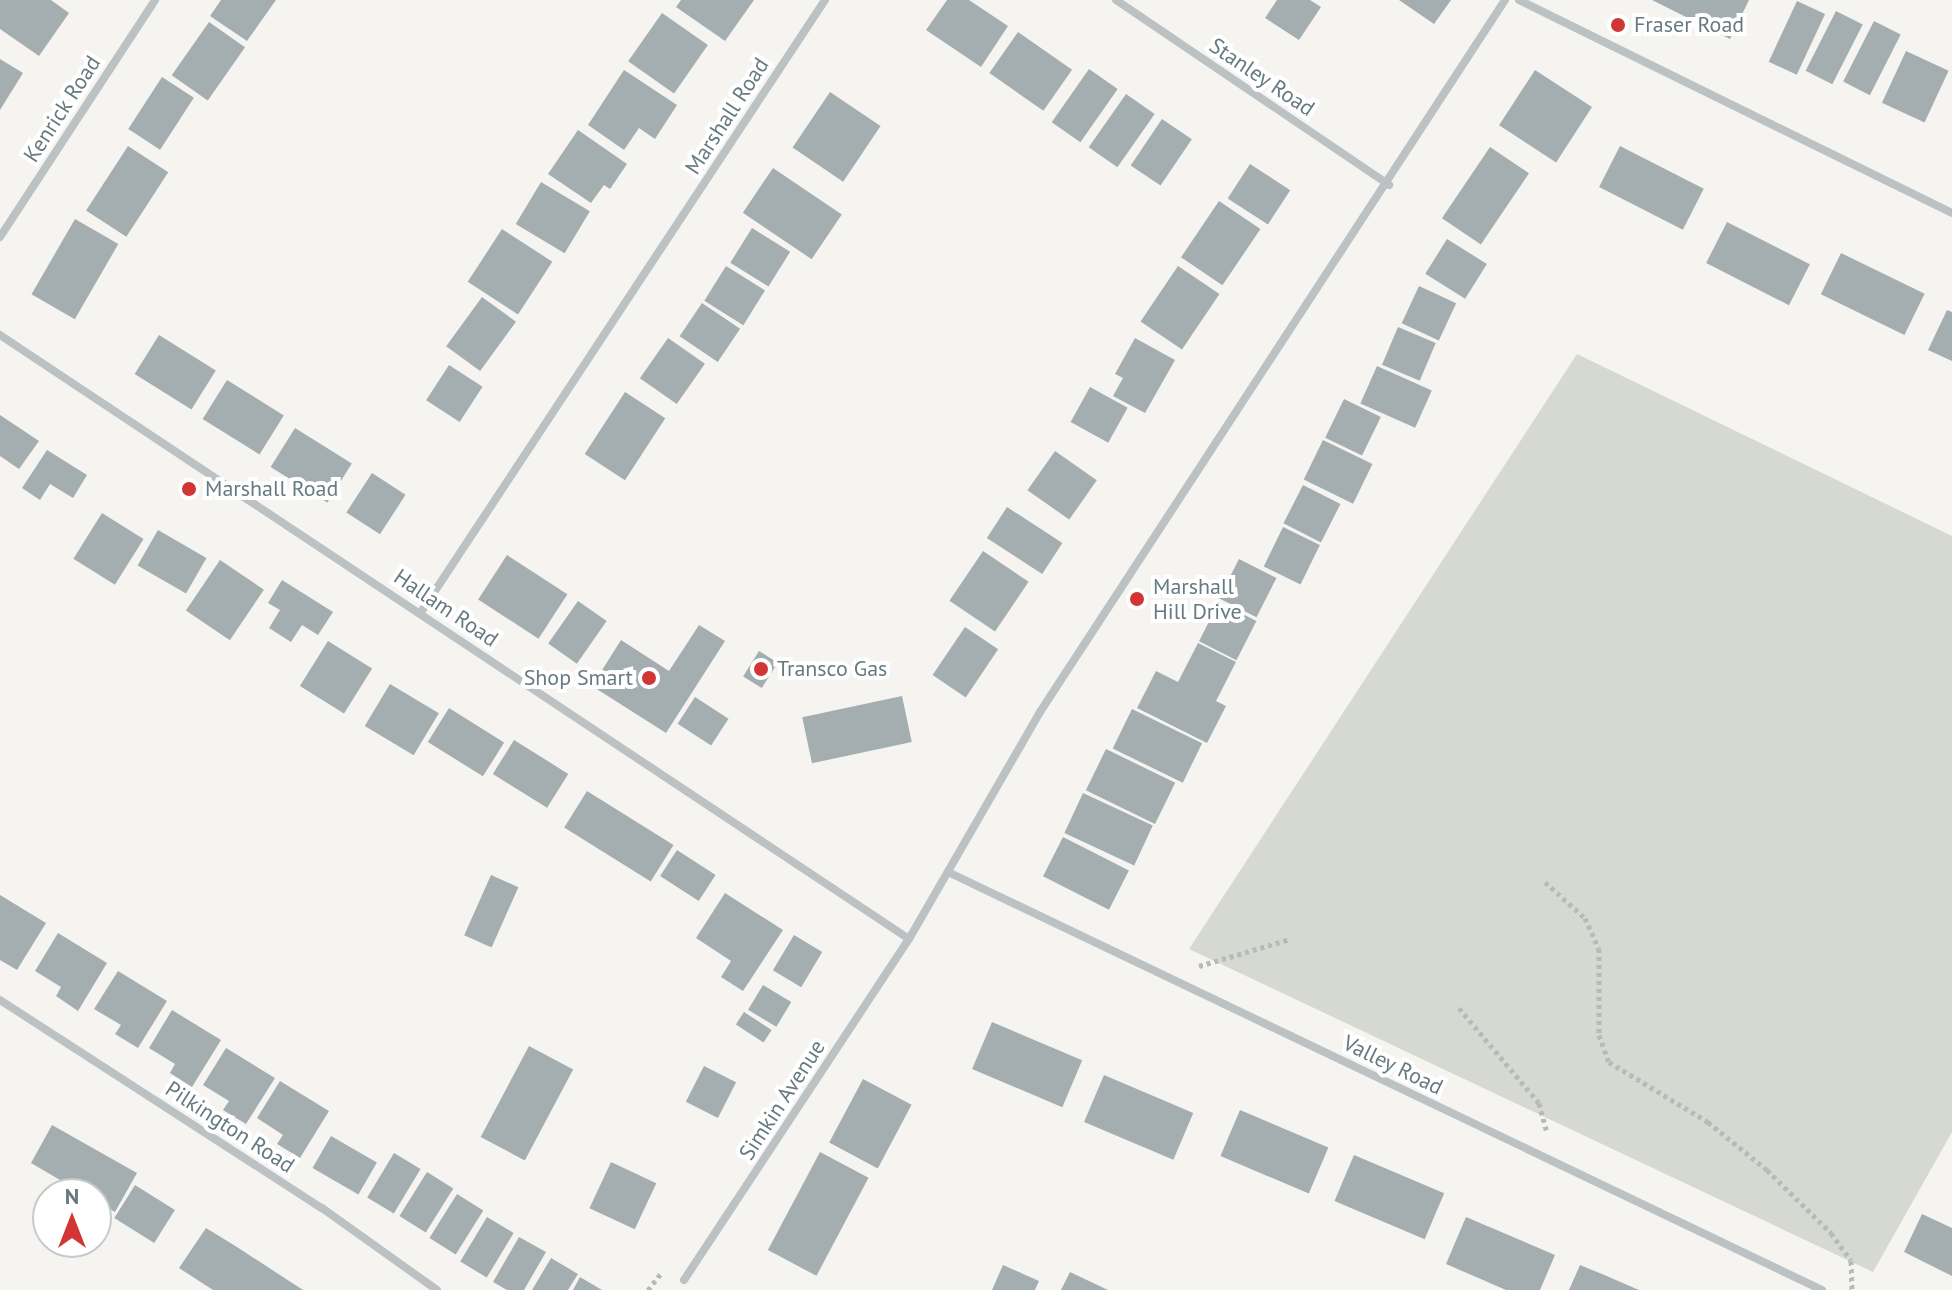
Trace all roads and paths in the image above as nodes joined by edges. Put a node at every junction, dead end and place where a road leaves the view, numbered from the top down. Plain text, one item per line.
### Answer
1 (155, 0) edge
2 (825, 0) edge
3 (1116, 0) edge
4 (1505, 0) edge
5 (1519, 0) edge
6 (1389, 185) junction
7 (1952, 213) edge
8 (0, 237) edge
9 (0, 335) edge
10 (421, 612) junction
11 (948, 872) junction
12 (1545, 882) dead end
13 (909, 939) junction
14 (1290, 939) dead end
15 (1167, 977) junction
16 (0, 1000) edge
17 (1459, 1008) dead end
18 (1554, 1162) junction
19 (684, 1280) dead end
20 (437, 1290) edge
21 (1822, 1290) edge
22 (1852, 1290) edge

1 - 8 street, Kenrick Road
2 - 10 street, Marshall Road
3 - 6 street, Stanley Road
4 - 6 street
5 - 7 street
6 - 11 street
9 - 10 street, Hallam Road
10 - 13 street, Hallam Road
11 - 13 street
11 - 15 street, Valley Road
12 - 22 path
13 - 19 street, Simkin Avenue
14 - 15 path
15 - 18 street, Valley Road
16 - 20 street, Pilkington Road
17 - 18 path
18 - 21 street, Valley Road

